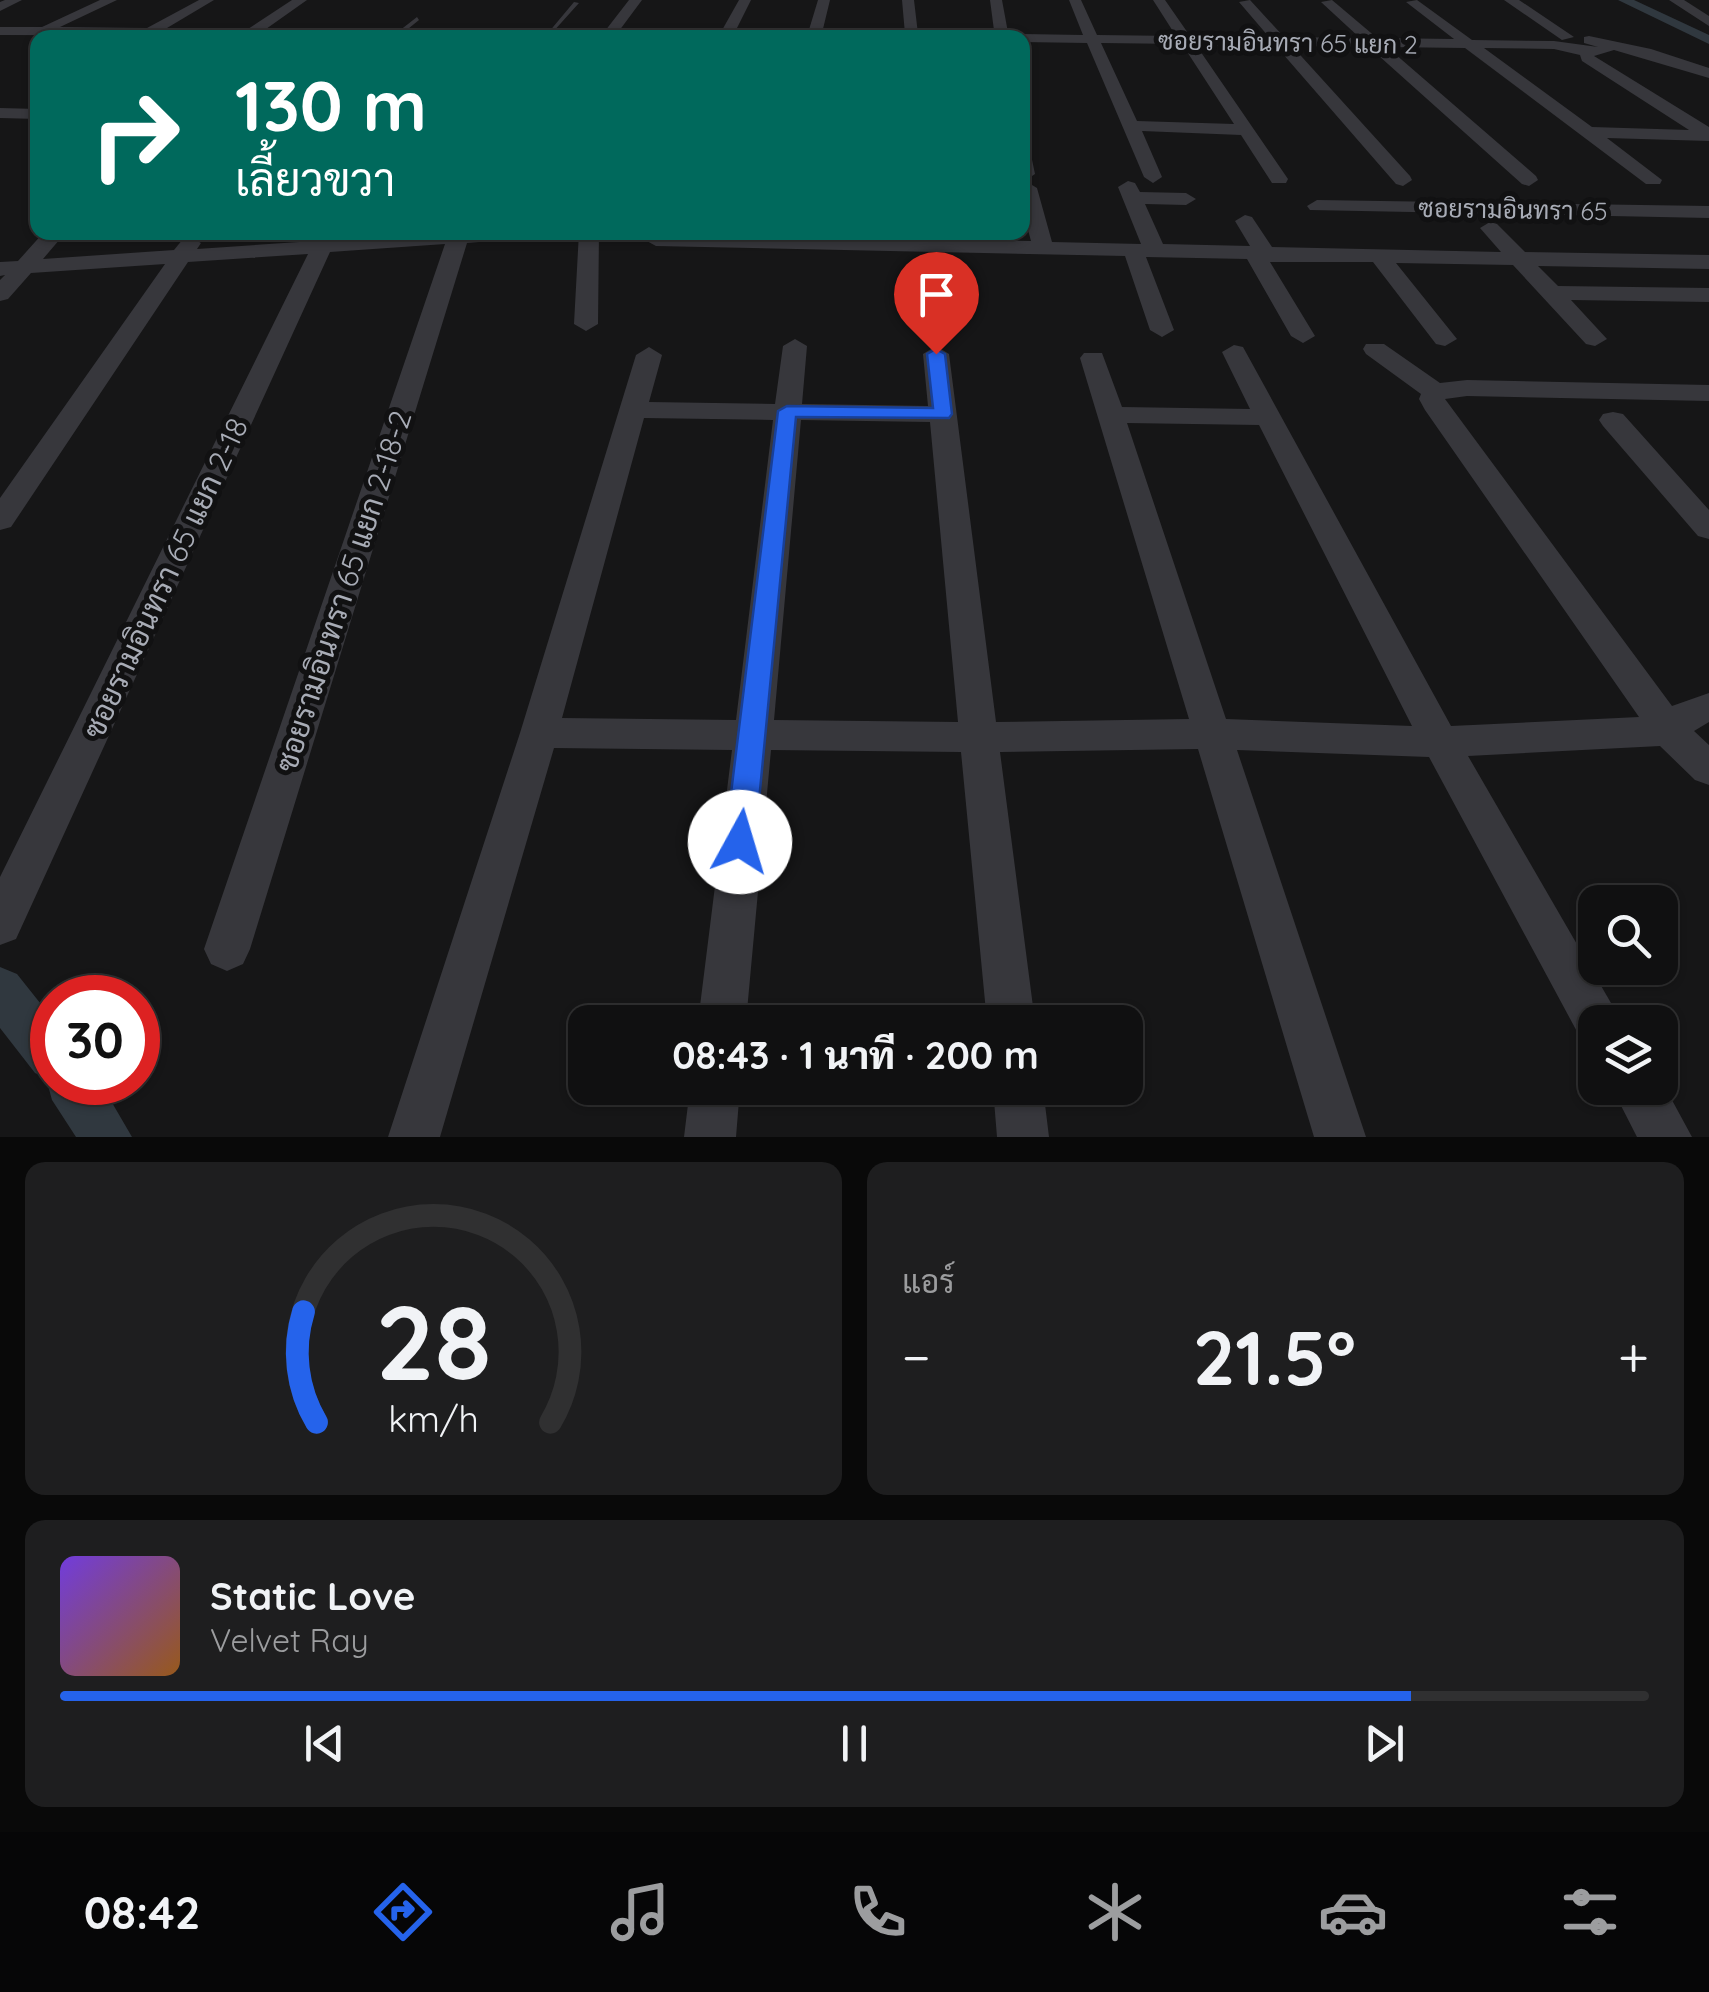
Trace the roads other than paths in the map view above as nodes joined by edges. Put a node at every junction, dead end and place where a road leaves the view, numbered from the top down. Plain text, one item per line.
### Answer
1 (16, 0) edge
2 (110, 0) edge
3 (208, 0) edge
4 (301, 0) edge
5 (636, 0) edge
6 (745, 0) edge
7 (824, 0) edge
8 (908, 0) edge
9 (996, 0) edge
10 (1075, 0) edge
11 (1159, 0) edge
12 (1510, 0) edge
13 (1675, 0) edge
14 (1245, 2) edge
15 (1326, 2) edge
16 (1412, 2) edge
17 (1709, 2) edge
18 (576, 3) dead end
19 (0, 6) edge
20 (416, 19) dead end
21 (1709, 22) edge
22 (30, 30) edge
23 (42, 30) edge
24 (153, 30) edge
25 (252, 30) edge
26 (404, 30) edge
27 (552, 30) edge
28 (613, 30) edge
29 (723, 30) edge
30 (816, 30) edge
31 (911, 30) edge
32 (1001, 30) edge
33 (0, 31) edge
34 (30, 36) edge
35 (1030, 38) edge
36 (1094, 39) junction
37 (1187, 41) junction
38 (1561, 41) junction
39 (1281, 42) junction
40 (1374, 43) junction
41 (1470, 44) junction
42 (1605, 45) junction
43 (0, 50) edge
44 (1587, 52) junction
45 (1709, 73) edge
46 (0, 113) edge
47 (30, 114) edge
48 (1132, 126) junction
49 (1244, 130) junction
50 (1590, 132) junction
51 (1709, 135) edge
52 (1153, 177) dead end
53 (1279, 179) dead end
54 (1403, 180) dead end
55 (1529, 180) dead end
56 (1653, 180) dead end
57 (1030, 191) edge
58 (1186, 199) dead end
59 (1317, 206) dead end
60 (1709, 212) edge
61 (1245, 220) dead end
62 (1612, 227) dead end
63 (1373, 228) dead end
64 (1490, 228) dead end
65 (49, 240) edge
66 (192, 240) edge
67 (317, 240) edge
68 (326, 240) edge
69 (457, 240) edge
70 (589, 240) edge
71 (956, 240) edge
72 (1044, 246) junction
73 (1144, 251) junction
74 (182, 255) junction
75 (1262, 256) junction
76 (1390, 258) junction
77 (1522, 260) junction
78 (1656, 261) junction
79 (1709, 262) edge
80 (25, 267) junction
81 (0, 269) edge
82 (1552, 292) junction
83 (0, 294) edge
84 (1680, 294) junction
85 (1709, 295) edge
86 (1709, 319) edge
87 (586, 324) dead end
88 (1162, 330) dead end
89 (1302, 336) dead end
90 (1444, 339) dead end
91 (1595, 339) dead end
92 (796, 346) dead end
93 (1375, 349) dead end
94 (1234, 352) dead end
95 (936, 354) dead end
96 (650, 355) dead end
97 (1093, 358) dead end
98 (1434, 392) junction
99 (1709, 393) edge
100 (634, 410) junction
101 (787, 411) junction
102 (943, 414) junction
103 (1112, 414) junction
104 (1268, 417) junction
105 (1613, 420) dead end
106 (0, 520) edge
107 (1709, 529) edge
108 (1709, 707) edge
109 (1668, 731) junction
110 (539, 732) junction
111 (751, 733) junction
112 (1212, 734) junction
113 (980, 737) junction
114 (1440, 742) junction
115 (1709, 768) edge
116 (0, 924) edge
117 (227, 949) dead end
118 (724, 1005) edge
119 (1009, 1005) edge
120 (1588, 1005) edge
121 (713, 1105) edge
122 (1020, 1105) edge
123 (1646, 1105) edge
124 (414, 1137) edge
125 (710, 1137) edge
126 (1023, 1137) edge
127 (1340, 1137) edge
128 (1666, 1137) edge

1 - 19 street
2 - 23 street
3 - 24 street
4 - 25 street
5 - 28 street
6 - 29 street
7 - 30 street
8 - 31 street
9 - 32 street
10 - 36 street
11 - 37 street
12 - 38 street
13 - 17 street
13 - 21 street
14 - 39 street
15 - 40 street
16 - 41 street
18 - 27 lane
20 - 26 lane
22 - 33 street
34 - 43 street
35 - 36 street, ซอยรามอินทรา 65 แยก 2
36 - 37 street, ซอยรามอินทรา 65 แยก 2
36 - 48 street
37 - 39 street, ซอยรามอินทรา 65 แยก 2
37 - 49 street
38 - 41 street, ซอยรามอินทรา 65 แยก 2
38 - 42 street
38 - 44 street
39 - 40 street, ซอยรามอินทรา 65 แยก 2
39 - 54 street
40 - 41 street, ซอยรามอินทรา 65 แยก 2
40 - 55 street
41 - 50 street
42 - 44 street
42 - 45 street
44 - 51 street
46 - 47 street
48 - 49 street
48 - 52 street
49 - 53 street
50 - 51 street
50 - 56 street
57 - 72 street
58 - 73 street
59 - 60 street, ซอยรามอินทรา 65
61 - 75 street
62 - 78 street
63 - 76 street
64 - 77 street
65 - 80 street
66 - 74 street
67 - 74 street
68 - 116 street, ซอยรามอินทรา 65 แยก 2-18
69 - 117 street, ซอยรามอินทรา 65 แยก 2-18-2
70 - 87 street
71 - 72 street
72 - 73 street
73 - 75 street
73 - 88 street
74 - 80 street
74 - 106 street
75 - 76 street
75 - 89 street
76 - 77 street
76 - 90 street
77 - 78 street
77 - 82 street
78 - 79 street
80 - 81 street
80 - 83 street
82 - 84 street
82 - 91 street
84 - 85 street
84 - 86 street
92 - 101 street
93 - 98 street
94 - 104 street
95 - 102 street
96 - 100 street
97 - 103 street
98 - 99 street
98 - 109 street
100 - 101 street
100 - 110 street
101 - 102 street
101 - 111 street
102 - 113 street
103 - 104 street
103 - 112 street
104 - 114 street
105 - 107 street
108 - 109 street
109 - 114 street
109 - 115 street
110 - 111 street
110 - 124 street
111 - 113 street
111 - 118 street
112 - 113 street
112 - 114 street
112 - 127 street
113 - 119 street
114 - 120 street
121 - 125 street
122 - 126 street
123 - 128 street

